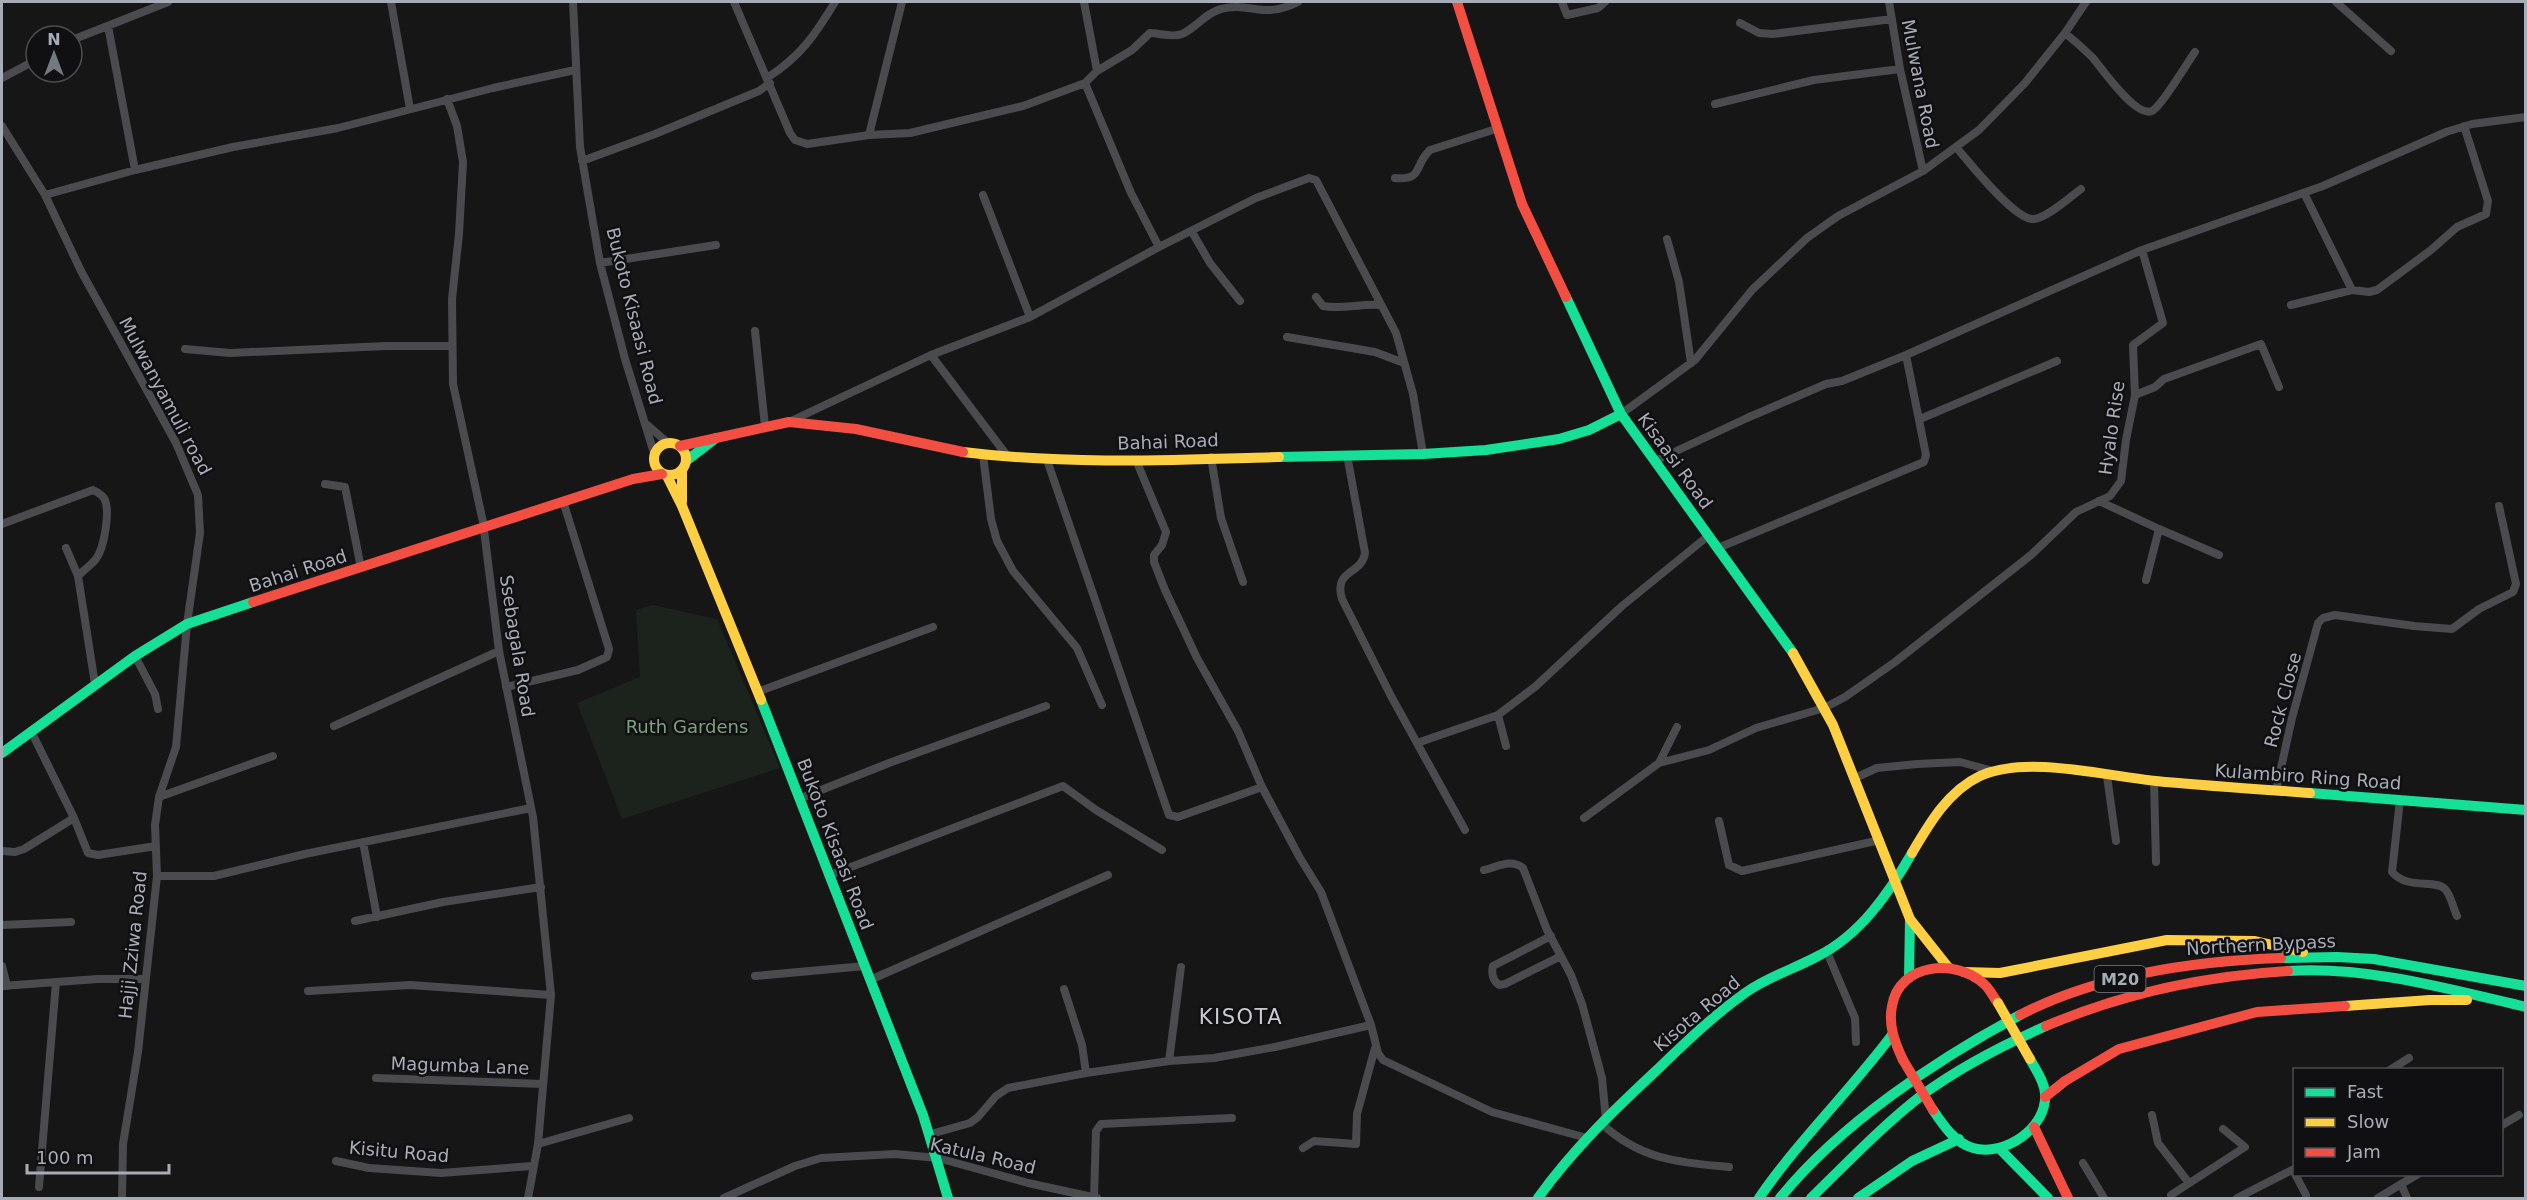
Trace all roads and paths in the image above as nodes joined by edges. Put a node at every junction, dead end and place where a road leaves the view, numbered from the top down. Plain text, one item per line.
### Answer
1 (168, 2) edge
2 (391, 2) edge
3 (573, 2) edge
4 (734, 2) edge
5 (835, 2) edge
6 (902, 2) edge
7 (1084, 2) edge
8 (1298, 2) edge
9 (1457, 2) edge
10 (1563, 2) edge
11 (1605, 2) edge
12 (1889, 2) edge
13 (2086, 2) edge
14 (2336, 2) edge
15 (1892, 19) junction
16 (1740, 23) dead end
17 (108, 26) junction
18 (2066, 33) junction
19 (84, 35) edge
20 (2391, 51) dead end
21 (2195, 52) dead end
22 (24, 66) edge
23 (1900, 69) junction
24 (575, 70) junction
25 (1097, 71) junction
26 (2, 78) edge
27 (768, 80) junction
28 (1085, 83) junction
29 (447, 99) junction
30 (1715, 104) dead end
31 (410, 109) junction
32 (2526, 117) edge
33 (2, 126) edge
34 (2464, 126) junction
35 (1496, 129) junction
36 (869, 135) junction
37 (1956, 147) junction
38 (582, 161) junction
39 (135, 170) junction
40 (1923, 171) junction
41 (1395, 178) dead end
42 (2081, 189) dead end
43 (2304, 193) junction
44 (45, 195) junction
45 (983, 195) dead end
46 (1192, 232) junction
47 (1667, 239) dead end
48 (716, 245) dead end
49 (1159, 247) junction
50 (2142, 250) junction
51 (600, 263) junction
52 (2352, 290) junction
53 (1316, 297) dead end
54 (1240, 301) dead end
55 (1381, 304) junction
56 (2291, 305) dead end
57 (1030, 317) junction
58 (755, 331) dead end
59 (1287, 337) dead end
60 (451, 346) junction
61 (185, 349) dead end
62 (931, 355) junction
63 (1906, 355) junction
64 (2057, 361) dead end
65 (1404, 363) junction
66 (1691, 363) junction
67 (2279, 387) dead end
68 (2135, 395) junction
69 (1621, 414) junction
70 (1920, 419) junction
71 (789, 422) junction
72 (645, 423) junction
73 (765, 426) junction
74 (716, 438) junction
75 (668, 443) junction
76 (680, 446) junction
77 (1423, 454) junction
78 (984, 455) junction
79 (1347, 455) junction
80 (654, 457) junction
81 (1008, 458) junction
82 (1211, 458) junction
83 (1047, 460) junction
84 (1136, 460) junction
85 (1654, 461) junction
86 (684, 466) junction
87 (664, 475) junction
88 (633, 479) junction
89 (325, 484) dead end
90 (563, 501) junction
91 (2099, 501) junction
92 (682, 506) junction
93 (2499, 506) dead end
94 (2, 524) edge
95 (484, 526) junction
96 (2159, 529) junction
97 (1708, 536) junction
98 (66, 548) dead end
99 (1718, 548) junction
100 (2218, 555) dead end
101 (361, 568) junction
102 (78, 576) junction
103 (2146, 580) dead end
104 (1244, 582) dead end
105 (187, 624) junction
106 (933, 627) dead end
107 (499, 651) junction
108 (135, 656) junction
109 (95, 684) junction
110 (506, 687) junction
111 (757, 692) junction
112 (1102, 705) dead end
113 (1047, 706) dead end
114 (1824, 708) junction
115 (158, 709) dead end
116 (1498, 715) junction
117 (334, 726) dead end
118 (1677, 727) dead end
119 (31, 731) junction
120 (1417, 743) junction
121 (1506, 746) dead end
122 (2, 753) edge
123 (273, 756) dead end
124 (1659, 764) junction
125 (1993, 771) junction
126 (2107, 776) junction
127 (1855, 778) junction
128 (2154, 782) junction
129 (1262, 787) junction
130 (2276, 791) junction
131 (159, 797) junction
132 (801, 798) junction
133 (2400, 800) junction
134 (531, 808) junction
135 (2526, 810) edge
136 (74, 818) junction
137 (1584, 818) dead end
138 (1719, 821) dead end
139 (1465, 830) dead end
140 (1880, 840) junction
141 (2116, 841) dead end
142 (363, 842) junction
143 (156, 846) junction
144 (1162, 850) dead end
145 (2, 851) edge
146 (2156, 862) dead end
147 (1484, 870) dead end
148 (830, 875) junction
149 (157, 876) junction
150 (1108, 876) dead end
151 (1895, 880) junction
152 (541, 888) junction
153 (2457, 916) dead end
154 (377, 917) junction
155 (1910, 919) junction
156 (355, 921) dead end
157 (71, 922) dead end
158 (2, 925) edge
159 (1551, 936) junction
160 (1827, 952) junction
161 (1561, 956) junction
162 (2325, 957) junction
163 (2, 966) edge
164 (865, 966) junction
165 (1181, 967) dead end
166 (1948, 967) junction
167 (1964, 972) junction
168 (755, 976) dead end
169 (1909, 978) junction
170 (145, 979) junction
171 (870, 980) junction
172 (56, 982) junction
173 (4, 986) edge
174 (2526, 987) edge
175 (1064, 989) dead end
176 (308, 991) dead end
177 (551, 995) junction
178 (2499, 1001) junction
179 (2526, 1007) edge
180 (1371, 1025) junction
181 (1892, 1035) junction
182 (1856, 1042) dead end
183 (1376, 1047) junction
184 (2409, 1059) dead end
185 (1169, 1061) junction
186 (2393, 1068) edge
187 (1086, 1073) junction
188 (376, 1078) dead end
189 (543, 1084) junction
190 (2045, 1097) junction
191 (2152, 1115) dead end
192 (2519, 1115) dead end
193 (629, 1118) dead end
194 (1232, 1118) dead end
195 (1604, 1122) junction
196 (2503, 1124) edge
197 (2034, 1127) junction
198 (2223, 1130) dead end
199 (931, 1134) junction
200 (1587, 1138) junction
201 (1959, 1139) junction
202 (538, 1143) junction
203 (1303, 1148) dead end
204 (2000, 1149) junction
205 (938, 1158) junction
206 (336, 1161) dead end
207 (2083, 1163) dead end
208 (532, 1166) junction
209 (1729, 1167) dead end
210 (2293, 1172) edge
211 (2296, 1176) edge
212 (2415, 1176) edge
213 (2189, 1183) junction
214 (2401, 1184) junction
215 (39, 1187) dead end
216 (2306, 1195) dead end
217 (122, 1198) edge
218 (528, 1198) edge
219 (724, 1198) edge
220 (948, 1198) edge
221 (1096, 1198) edge
222 (1539, 1198) edge
223 (1759, 1198) edge
224 (1780, 1198) edge
225 (1811, 1198) edge
226 (1858, 1198) edge
227 (2048, 1198) edge
228 (2068, 1198) edge
229 (2104, 1198) edge
230 (2173, 1198) edge
231 (2237, 1198) edge
232 (2378, 1198) edge
233 (2408, 1198) edge

1 - 17 street
2 - 31 street
3 - 24 street, Bukoto Kisaasi Road
4 - 27 street
5 - 27 street
6 - 36 street
7 - 25 street
8 - 25 street
9 - 35 main road, Kisaasi Road
10 - 11 street
12 - 15 street, Mulwana Road
13 - 18 street
14 - 20 street
15 - 16 street
15 - 23 street, Mulwana Road
17 - 19 street
17 - 39 street
18 - 21 street
18 - 37 street
22 - 26 street
23 - 30 street
23 - 40 street, Mulwana Road
24 - 29 street
24 - 38 street, Bukoto Kisaasi Road
25 - 28 street
27 - 36 street
27 - 38 street
28 - 36 street
28 - 49 street
29 - 31 street
29 - 60 street, Ssebagala Road
31 - 39 street
32 - 34 street
33 - 44 street, Mulwanyamuli road
34 - 43 street
34 - 52 street
35 - 41 street
35 - 69 main road, Kisaasi Road
37 - 40 street
37 - 42 street
38 - 51 street, Bukoto Kisaasi Road
39 - 44 street
40 - 66 street
43 - 50 street
43 - 52 street
44 - 105 street, Mulwanyamuli road
45 - 57 street
46 - 49 street
46 - 54 street
46 - 55 street
47 - 66 street
48 - 51 street
49 - 57 street
50 - 63 street
50 - 68 street, Hyalo Rise
51 - 72 street, Bukoto Kisaasi Road
52 - 56 street
53 - 55 street
55 - 65 street
57 - 62 street
58 - 73 street
59 - 65 street
60 - 61 street
60 - 95 street, Ssebagala Road
62 - 71 street
62 - 81 street
63 - 70 street
63 - 85 street
64 - 70 street
65 - 77 street
66 - 69 street
67 - 68 street
68 - 91 street, Hyalo Rise
69 - 77 main road, Bahai Road
69 - 85 main road, Kisaasi Road
70 - 99 street
71 - 73 main road, Bahai Road
71 - 78 main road, Bahai Road
72 - 75 street, Bukoto Kisaasi Road
72 - 80 street, Bukoto Kisaasi Road
73 - 74 main road, Bahai Road
74 - 76 main road, Bahai Road
74 - 86 main road, Bahai Road
75 - 76 main road
75 - 80 main road
76 - 86 main road
77 - 79 main road, Bahai Road
78 - 81 main road, Bahai Road
78 - 112 street
79 - 82 main road, Bahai Road
79 - 120 street
80 - 87 main road
80 - 88 main road, Bahai Road
81 - 83 main road, Bahai Road
82 - 84 main road, Bahai Road
82 - 104 street
83 - 84 main road, Bahai Road
83 - 129 street
84 - 129 street
85 - 97 main road, Kisaasi Road
86 - 87 main road
86 - 92 main road, Bukoto Kisaasi Road
87 - 88 main road, Bahai Road
87 - 92 main road, Bukoto Kisaasi Road
88 - 90 main road, Bahai Road
89 - 101 street
90 - 95 main road, Bahai Road
90 - 110 street
91 - 96 street
91 - 114 street, Hyalo Rise
92 - 111 main road, Bukoto Kisaasi Road
93 - 130 street, Rock Close
94 - 102 street
95 - 101 main road, Bahai Road
95 - 107 street, Ssebagala Road
96 - 100 street
96 - 103 street
97 - 99 main road, Kisaasi Road
97 - 116 street
98 - 102 street
99 - 114 main road, Kisaasi Road
101 - 105 main road, Bahai Road
102 - 109 street
105 - 108 main road, Bahai Road
105 - 131 street, Hajji Zziwa Road
106 - 111 street
107 - 110 street, Ssebagala Road
107 - 117 street
108 - 109 main road, Bahai Road
108 - 115 street
109 - 119 main road, Bahai Road
110 - 134 street, Ssebagala Road
111 - 132 main road, Bukoto Kisaasi Road
113 - 132 street
114 - 124 street, Hyalo Rise
114 - 127 main road, Kisaasi Road
116 - 120 street
116 - 121 street
118 - 124 street
119 - 122 main road, Bahai Road
119 - 136 street
120 - 139 street
123 - 131 street
124 - 137 street
125 - 126 main road, Kulambiro Ring Road
125 - 127 street
125 - 151 main road, Kisota Road
126 - 128 main road, Kulambiro Ring Road
126 - 141 street
127 - 140 main road, Kisaasi Road
128 - 130 main road, Kulambiro Ring Road
128 - 146 street
129 - 180 street
130 - 133 main road, Kulambiro Ring Road
131 - 143 street, Hajji Zziwa Road
132 - 148 main road, Bukoto Kisaasi Road
133 - 135 main road, Kulambiro Ring Road
133 - 153 street
134 - 142 street
134 - 152 street, Ssebagala Road
136 - 143 street
136 - 145 street
138 - 140 street
140 - 151 main road, Kisaasi Road
142 - 149 street
142 - 154 street
143 - 149 street, Hajji Zziwa Road
144 - 148 street
147 - 159 street
148 - 164 main road, Bukoto Kisaasi Road
149 - 170 street, Hajji Zziwa Road
150 - 171 street
151 - 155 main road, Kisaasi Road
151 - 160 main road, Kisota Road
152 - 154 street
152 - 177 street, Ssebagala Road
154 - 156 street
155 - 166 main road
155 - 169 main road
157 - 158 street
159 - 161 street
159 - 161 street
160 - 182 street
160 - 195 main road, Kisota Road
161 - 195 street
162 - 167 main road
162 - 174 main road, Northern Bypass / M20
162 - 224 main road, Northern Bypass / M20
163 - 173 street
164 - 168 street
164 - 171 main road, Bukoto Kisaasi Road
165 - 185 street
166 - 167 main road
166 - 169 main road
167 - 190 main road, bridge
169 - 181 main road
170 - 172 street
170 - 217 street, Hajji Zziwa Road
171 - 199 main road, Bukoto Kisaasi Road
172 - 173 street
172 - 215 street
175 - 187 street
176 - 177 street
177 - 189 street, Ssebagala Road
178 - 179 main road, Northern Bypass / M20
178 - 190 main road
178 - 225 main road, Northern Bypass / M20
180 - 183 street
180 - 185 street
181 - 201 main road, bridge
181 - 223 main road
183 - 200 street
183 - 203 street
184 - 186 street
185 - 187 street
187 - 199 street
188 - 189 street, Magumba Lane
189 - 202 street, Ssebagala Road
190 - 197 main road
191 - 213 street
192 - 196 street
193 - 202 street
194 - 221 street
195 - 200 main road, Kisota Road
195 - 209 street
197 - 204 main road
197 - 228 main road
198 - 213 street
199 - 205 main road, Bukoto Kisaasi Road
200 - 222 main road, Kisota Road
201 - 204 main road
201 - 226 main road
202 - 208 street, Ssebagala Road
204 - 227 main road
205 - 219 street, Katula Road
205 - 220 main road, Bukoto Kisaasi Road
205 - 221 street, Katula Road
206 - 208 street, Kisitu Road
207 - 229 street
208 - 218 street, Ssebagala Road
210 - 231 street
211 - 216 street
212 - 214 street
213 - 230 street
214 - 232 street
214 - 233 street

